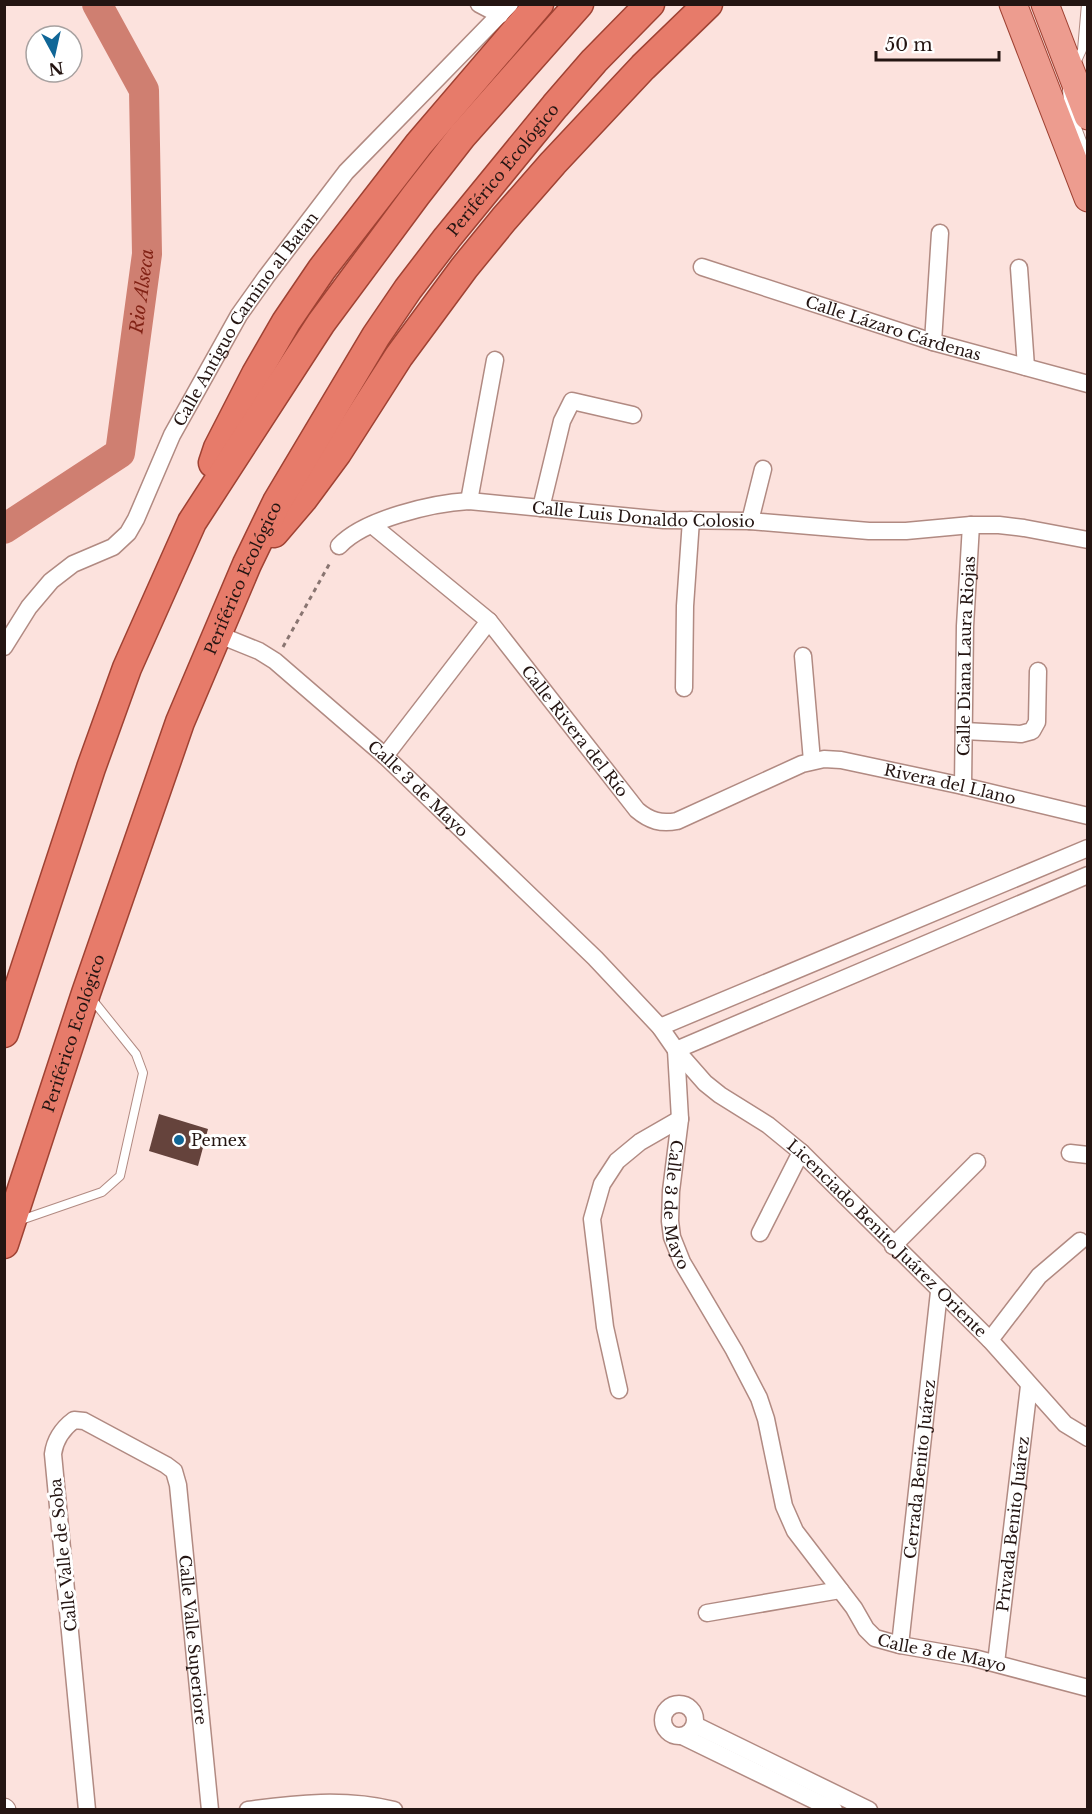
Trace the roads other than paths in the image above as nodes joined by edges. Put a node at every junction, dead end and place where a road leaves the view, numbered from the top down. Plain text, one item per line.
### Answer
1 (479, 4) edge
2 (539, 4) edge
3 (579, 4) edge
4 (650, 4) edge
5 (1013, 4) edge
6 (1045, 4) edge
7 (1086, 4) edge
8 (706, 9) edge
9 (505, 10) edge
10 (1070, 75) junction
11 (1088, 116) edge
12 (1088, 157) edge
13 (1088, 198) edge
14 (940, 233) dead end
15 (702, 267) dead end
16 (1019, 268) dead end
17 (933, 342) junction
18 (495, 360) dead end
19 (1026, 367) junction
20 (1088, 384) edge
21 (633, 415) dead end
22 (763, 470) dead end
23 (469, 501) junction
24 (541, 508) junction
25 (691, 520) junction
26 (750, 521) junction
27 (192, 522) junction
28 (372, 525) junction
29 (971, 525) junction
30 (1088, 540) edge
31 (339, 546) road end
32 (247, 564) junction
33 (489, 621) junction
34 (217, 634) junction
35 (5, 645) edge
36 (804, 656) dead end
37 (1038, 671) dead end
38 (684, 688) dead end
39 (964, 731) junction
40 (385, 756) junction
41 (812, 761) junction
42 (963, 786) junction
43 (1088, 816) edge
44 (1088, 848) edge
45 (1088, 875) edge
46 (967, 898) junction
47 (976, 922) junction
48 (796, 970) junction
49 (86, 993) junction
50 (806, 994) junction
51 (660, 1027) junction
52 (4, 1033) edge
53 (676, 1050) junction
54 (680, 1119) junction
55 (801, 1152) junction
56 (1070, 1153) dead end
57 (1088, 1155) edge
58 (977, 1162) dead end
59 (760, 1233) dead end
60 (8, 1234) edge
61 (1080, 1240) dead end
62 (893, 1246) junction
63 (939, 1292) junction
64 (990, 1340) junction
65 (1029, 1386) junction
66 (619, 1390) dead end
67 (1088, 1438) edge
68 (174, 1472) joint
69 (840, 1590) junction
70 (707, 1613) dead end
71 (900, 1645) junction
72 (996, 1663) junction
73 (1088, 1688) edge
74 (87, 1809) edge
75 (210, 1809) edge
76 (248, 1809) edge
77 (394, 1809) edge
78 (834, 1809) edge
79 (869, 1809) edge

1 - 9 street
2 - 27 highway
3 - 27 highway
4 - 32 highway, Periférico Ecológico
5 - 13 main road
6 - 10 main road
7 - 10 lane
8 - 32 highway
9 - 35 street, Calle Antiguo Camino al Batan
10 - 11 main road
10 - 12 lane
14 - 17 street
15 - 17 street, Calle Lázaro Cárdenas
16 - 19 street
17 - 19 street, Calle Lázaro Cárdenas
18 - 23 street
19 - 20 street, Calle Lázaro Cárdenas
21 - 24 street
22 - 26 street
23 - 24 street, Calle Luis Donaldo Colosio
23 - 28 street, Calle Luis Donaldo Colosio
24 - 25 street, Calle Luis Donaldo Colosio
25 - 26 street, Calle Luis Donaldo Colosio
25 - 38 street
26 - 29 street, Calle Luis Donaldo Colosio
27 - 52 highway
28 - 31 street, Calle Luis Donaldo Colosio
28 - 33 street, Calle Rivera del Río
29 - 30 street, Calle Luis Donaldo Colosio
29 - 39 street, Calle Diana Laura Riojas
32 - 34 highway, Periférico Ecológico
33 - 40 street
33 - 41 street, Calle Rivera del Río
34 - 40 street, Calle 3 de Mayo
34 - 49 highway, Periférico Ecológico
36 - 41 street
37 - 39 street
39 - 42 street, Calle Diana Laura Riojas
40 - 51 street, Calle 3 de Mayo
41 - 42 street, Rivera del Llano
42 - 43 street, Rivera del Llano
44 - 46 street
45 - 47 street
46 - 47 street
46 - 48 street
47 - 50 street
48 - 50 street
48 - 51 street
49 - 60 highway, Periférico Ecológico
49 - 60 lane
50 - 53 street
51 - 53 street, Calle 3 de Mayo
53 - 54 street, Calle 3 de Mayo
53 - 55 street, Licenciado Benito Juárez Oriente
54 - 66 street
54 - 69 street, Calle 3 de Mayo
55 - 59 street
55 - 62 street, Licenciado Benito Juárez Oriente
56 - 57 street
58 - 62 street
61 - 64 street
62 - 63 street, Licenciado Benito Juárez Oriente
63 - 64 street, Licenciado Benito Juárez Oriente
63 - 71 street, Cerrada Benito Juárez
64 - 65 street, Licenciado Benito Juárez Oriente
65 - 67 street, Licenciado Benito Juárez Oriente
65 - 72 street, Privada Benito Juárez
68 - 74 street, Calle Valle de Soba
68 - 75 street, Calle Valle Superiore
69 - 70 street
69 - 71 street, Calle 3 de Mayo
71 - 72 street, Calle 3 de Mayo
72 - 73 street, Calle 3 de Mayo
76 - 77 street
78 - 79 street

